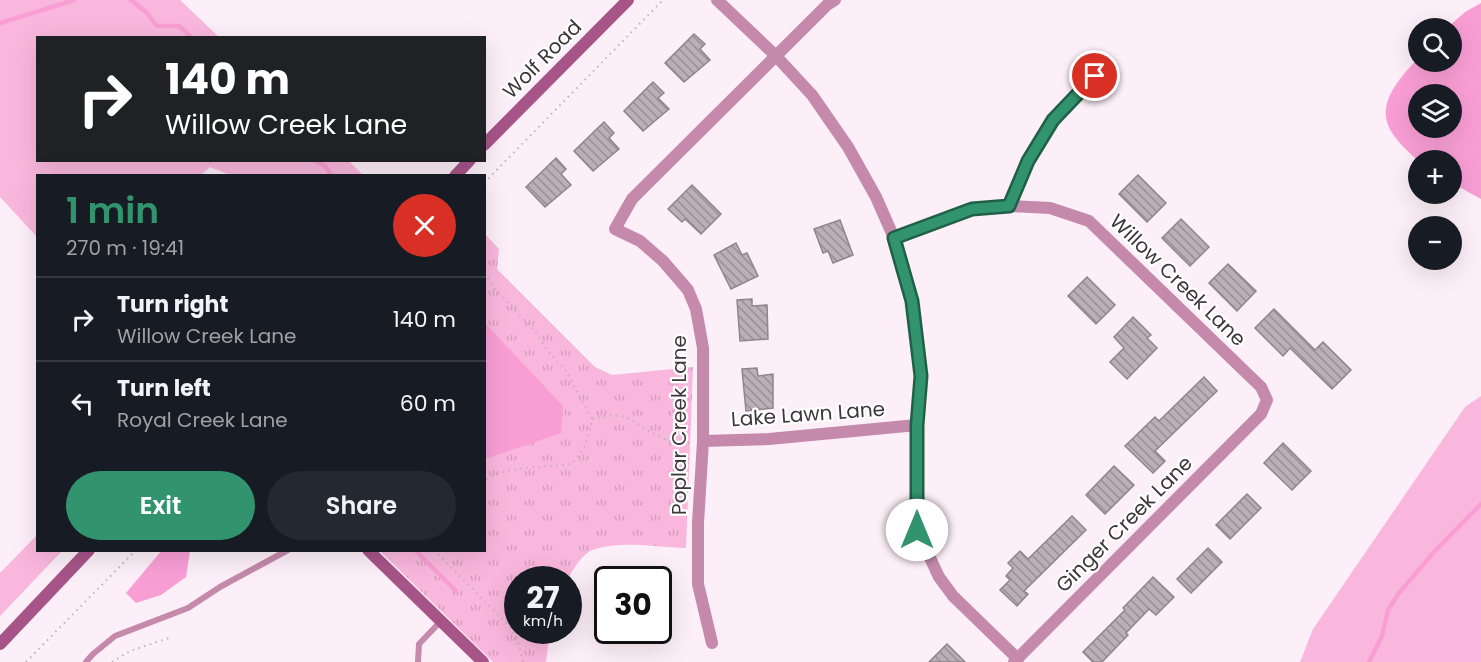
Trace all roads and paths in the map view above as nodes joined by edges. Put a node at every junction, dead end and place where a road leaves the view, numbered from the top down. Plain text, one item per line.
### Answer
1 (628, 0) edge
2 (663, 0) edge
3 (717, 0) edge
4 (835, 0) edge
5 (775, 55) junction
6 (1095, 76) dead end
7 (486, 143) edge
8 (468, 162) edge
9 (457, 174) edge
10 (486, 181) edge
11 (1009, 206) junction
12 (894, 238) junction
13 (486, 277) edge
14 (1261, 414) joint
15 (592, 419) junction
16 (917, 425) junction
17 (703, 443) junction
18 (486, 480) edge
19 (87, 552) edge
20 (134, 552) edge
21 (284, 552) edge
22 (370, 552) edge
23 (436, 552) edge
24 (442, 621) junction
25 (169, 638) dead end
26 (712, 643) dead end
27 (0, 644) edge
28 (1016, 660) edge
29 (26, 662) edge
30 (86, 662) edge
31 (112, 662) edge
32 (418, 662) edge
33 (483, 662) edge
34 (523, 662) edge

1 - 7 main road, Wolf Road
2 - 10 path
3 - 5 street
4 - 5 street
5 - 12 street
5 - 17 street, Poplar Creek Lane
6 - 11 street
8 - 9 main road
11 - 12 street, Willow Creek Lane
11 - 14 street, Willow Creek Lane
12 - 16 street
13 - 15 path
14 - 28 street, Ginger Creek Lane
15 - 17 path
15 - 18 path
16 - 17 street, Lake Lawn Lane
16 - 28 street
17 - 26 street, Poplar Creek Lane
19 - 27 main road
20 - 29 path
21 - 30 lane
22 - 24 main road
23 - 34 path
24 - 32 lane
24 - 33 main road
25 - 31 path

